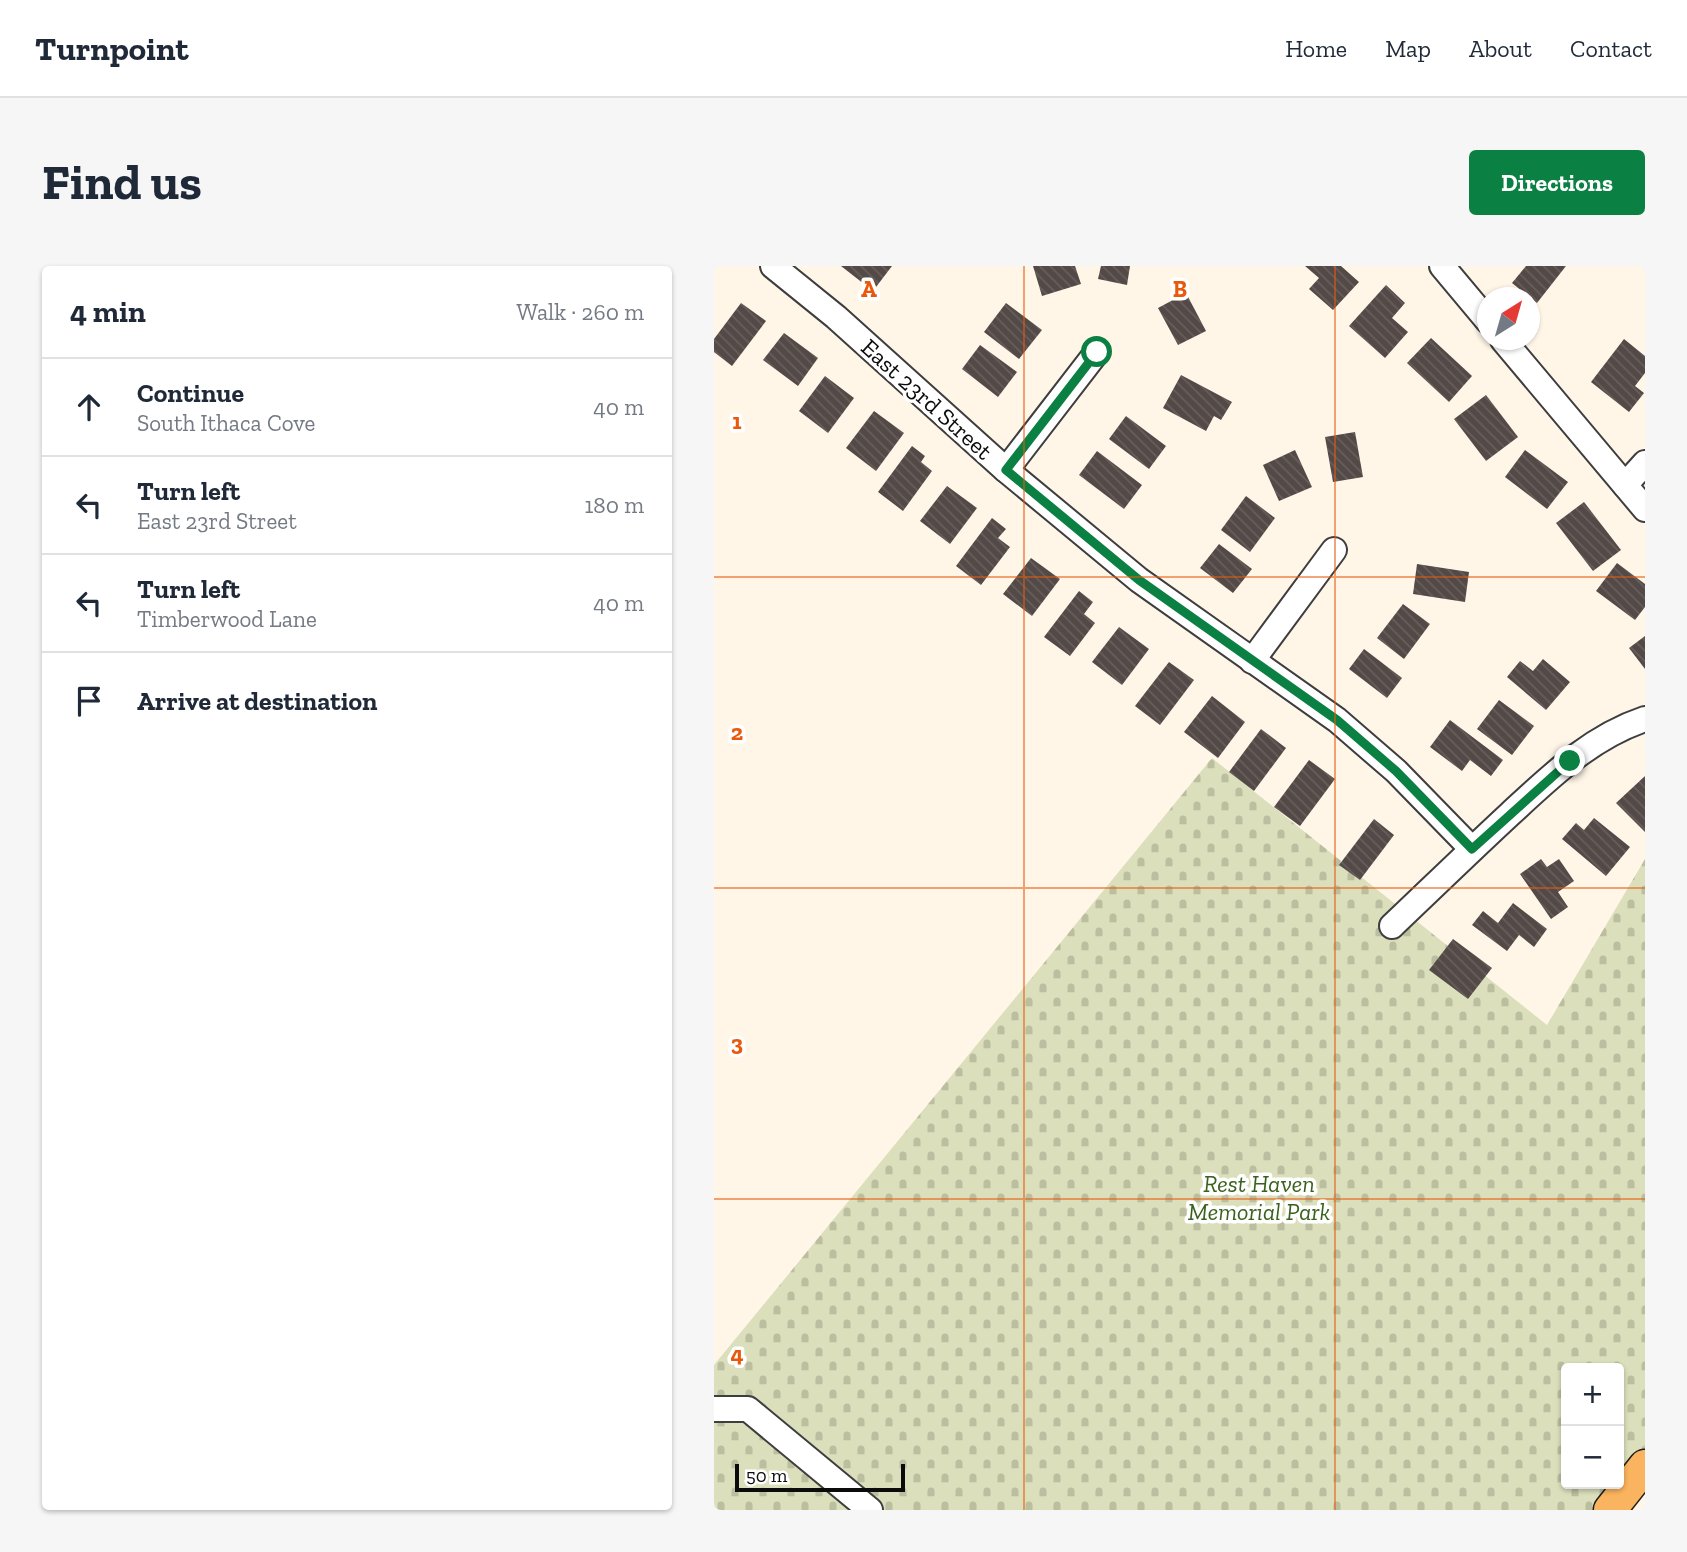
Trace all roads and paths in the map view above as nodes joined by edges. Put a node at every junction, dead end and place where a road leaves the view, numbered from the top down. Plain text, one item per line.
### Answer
1 (773, 266) edge
2 (1442, 266) edge
3 (1477, 308) edge
4 (1511, 350) edge
5 (1097, 352) dead end
6 (1645, 463) edge
7 (1006, 470) junction
8 (1625, 485) junction
9 (1645, 509) edge
10 (1335, 550) dead end
11 (1252, 661) junction
12 (1645, 719) edge
13 (1472, 849) junction
14 (1392, 926) dead end
15 (714, 1409) edge
16 (1645, 1466) edge
17 (870, 1510) edge
18 (1610, 1510) edge

1 - 7 street, East 23rd Street
2 - 3 street
4 - 8 street
5 - 7 street
6 - 8 street
7 - 11 street, East 23rd Street
8 - 9 street
10 - 11 street
11 - 13 street, East 23rd Street
12 - 13 street
13 - 14 street
15 - 17 street
16 - 18 main road

